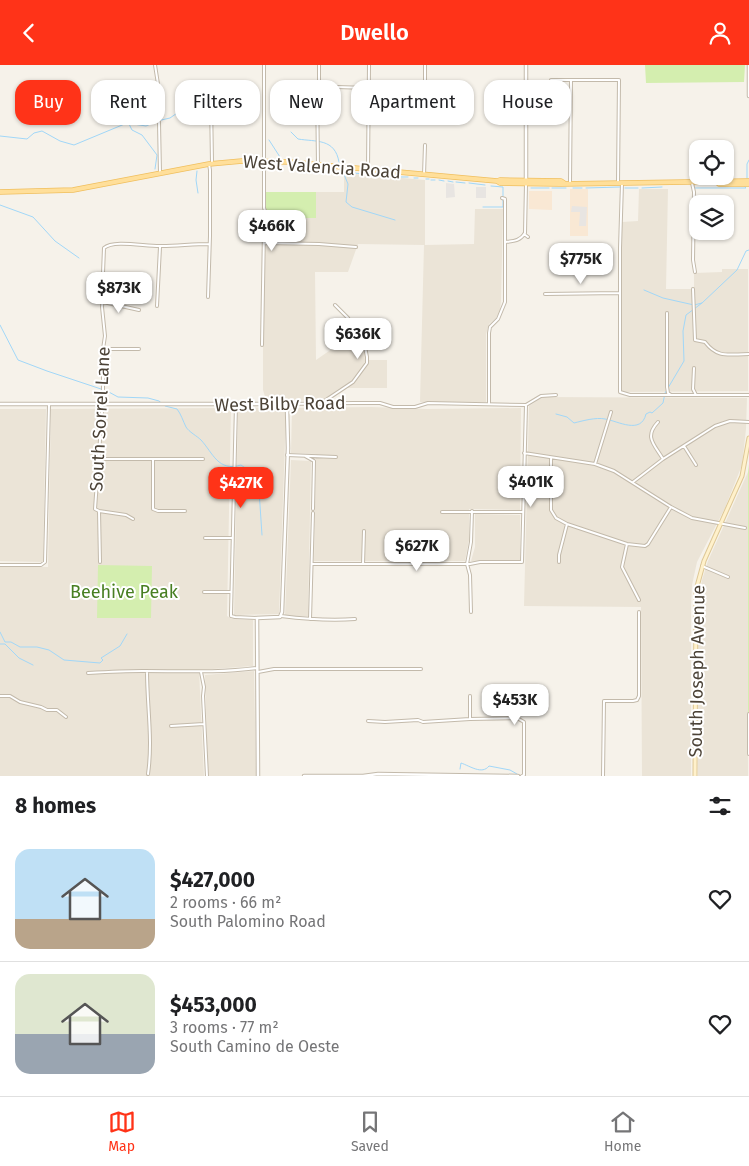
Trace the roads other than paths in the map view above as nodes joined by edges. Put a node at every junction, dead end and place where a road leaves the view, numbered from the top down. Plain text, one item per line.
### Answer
1 (155, 65) edge
2 (264, 65) edge
3 (319, 65) edge
4 (369, 65) edge
5 (425, 65) edge
6 (526, 65) edge
7 (749, 65) edge
8 (571, 79) junction
9 (157, 80) edge
10 (319, 80) edge
11 (368, 80) edge
12 (425, 80) edge
13 (551, 80) dead end
14 (749, 96) edge
15 (159, 125) edge
16 (211, 125) edge
17 (318, 125) edge
18 (368, 125) edge
19 (424, 145) dead end
20 (265, 161) junction
21 (210, 163) junction
22 (318, 165) junction
23 (368, 169) junction
24 (160, 173) junction
25 (424, 175) junction
26 (734, 181) edge
27 (749, 182) edge
28 (526, 183) junction
29 (570, 183) junction
30 (620, 183) junction
31 (689, 183) edge
32 (692, 185) edge
33 (0, 192) edge
34 (502, 198) dead end
35 (524, 234) junction
36 (528, 237) dead end
37 (505, 241) junction
38 (264, 243) junction
39 (209, 244) junction
40 (160, 247) junction
41 (356, 247) dead end
42 (695, 272) dead end
43 (693, 289) dead end
44 (620, 293) junction
45 (545, 294) dead end
46 (208, 297) dead end
47 (103, 302) junction
48 (257, 303) dead end
49 (262, 303) junction
50 (335, 305) dead end
51 (157, 306) dead end
52 (139, 310) dead end
53 (667, 313) dead end
54 (262, 345) dead end
55 (103, 349) junction
56 (139, 349) dead end
57 (749, 354) edge
58 (694, 368) dead end
59 (556, 395) dead end
60 (671, 395) junction
61 (696, 395) junction
62 (749, 395) edge
63 (0, 404) edge
64 (285, 404) junction
65 (320, 404) junction
66 (489, 404) junction
67 (49, 405) junction
68 (102, 405) junction
69 (236, 405) junction
70 (526, 405) junction
71 (611, 412) dead end
72 (658, 422) dead end
73 (749, 422) edge
74 (749, 439) edge
75 (684, 446) junction
76 (524, 453) junction
77 (288, 455) junction
78 (306, 456) junction
79 (336, 457) dead end
80 (99, 459) junction
81 (152, 459) junction
82 (203, 459) dead end
83 (551, 459) junction
84 (663, 459) junction
85 (595, 464) junction
86 (696, 465) dead end
87 (633, 482) junction
88 (671, 507) junction
89 (313, 509) dead end
90 (99, 511) junction
91 (185, 511) dead end
92 (472, 511) junction
93 (442, 512) dead end
94 (523, 512) junction
95 (313, 513) dead end
96 (133, 519) dead end
97 (567, 524) junction
98 (721, 524) junction
99 (745, 528) dead end
100 (364, 531) dead end
101 (206, 538) dead end
102 (232, 538) junction
103 (627, 543) junction
104 (100, 562) dead end
105 (559, 562) dead end
106 (312, 563) junction
107 (363, 564) junction
108 (467, 564) junction
109 (0, 565) edge
110 (702, 566) junction
111 (728, 577) dead end
112 (204, 592) dead end
113 (231, 592) junction
114 (638, 600) dead end
115 (471, 612) dead end
116 (640, 612) dead end
117 (281, 616) junction
118 (257, 618) junction
119 (310, 619) junction
120 (355, 619) dead end
121 (257, 668) junction
122 (421, 669) dead end
123 (147, 671) junction
124 (200, 672) junction
125 (257, 672) junction
126 (88, 673) dead end
127 (0, 696) edge
128 (470, 696) dead end
129 (749, 714) edge
130 (66, 717) dead end
131 (470, 719) junction
132 (368, 721) dead end
133 (204, 724) junction
134 (171, 726) dead end
135 (749, 740) edge
136 (749, 754) edge
137 (148, 774) dead end
138 (206, 776) edge
139 (258, 776) edge
140 (304, 776) edge
141 (518, 776) edge
142 (522, 776) edge
143 (604, 776) edge
144 (695, 776) edge

1 - 9 street
2 - 20 street
3 - 10 street
4 - 11 street
5 - 12 street
6 - 28 street
7 - 14 street
8 - 13 street
8 - 29 street
8 - 30 street
15 - 24 street
16 - 21 street
17 - 22 street
18 - 23 street
19 - 25 street
20 - 21 main road, West Valencia Road
20 - 22 main road, West Valencia Road
20 - 38 street
21 - 24 main road, West Valencia Road
21 - 39 street
22 - 23 main road, West Valencia Road
23 - 25 main road, West Valencia Road
24 - 33 main road, West Valencia Road
25 - 28 main road, West Valencia Road
26 - 27 main road, West Valencia Road
28 - 29 main road, West Valencia Road
28 - 35 street
29 - 30 main road, West Valencia Road
30 - 31 main road, West Valencia Road
30 - 44 street
32 - 42 street
34 - 37 street
35 - 36 street
35 - 37 street
37 - 66 street
38 - 41 street
38 - 49 street
39 - 40 street
39 - 46 street
40 - 47 street, South Sorrel Lane
40 - 51 street
43 - 57 street
44 - 45 street
44 - 60 street
47 - 52 street
47 - 55 street, South Sorrel Lane
48 - 49 street
49 - 54 street
50 - 65 street
53 - 60 street
55 - 56 street
55 - 68 street, South Sorrel Lane
58 - 61 street
59 - 70 street, West Bilby Road
60 - 61 street
61 - 62 street
63 - 67 street, West Bilby Road
64 - 65 street, West Bilby Road
64 - 69 street, West Bilby Road
64 - 77 street
65 - 66 street, West Bilby Road
66 - 70 street, West Bilby Road
67 - 68 street, West Bilby Road
67 - 109 street
68 - 69 street, West Bilby Road
68 - 80 street, South Sorrel Lane
69 - 102 street
70 - 76 street
71 - 85 street
72 - 84 street
73 - 75 street
74 - 98 main road, South Joseph Avenue
75 - 84 street
75 - 86 street
76 - 83 street
76 - 94 street
77 - 78 street
77 - 117 street
78 - 79 street
78 - 89 street
80 - 81 street
80 - 90 street, South Sorrel Lane
81 - 82 street
81 - 91 street
83 - 85 street
83 - 97 street
84 - 87 street
85 - 87 street
87 - 88 street
88 - 98 street
88 - 103 street
90 - 96 street
90 - 104 street, South Sorrel Lane
92 - 93 street
92 - 94 street
92 - 108 street
94 - 108 street
95 - 106 street
97 - 103 street
97 - 105 street
98 - 99 street
98 - 110 main road, South Joseph Avenue
100 - 107 street
101 - 102 street
102 - 113 street
103 - 114 street
106 - 107 street
106 - 119 street
107 - 108 street
108 - 115 street
110 - 111 street, South Joseph Avenue
110 - 144 main road, South Joseph Avenue
112 - 113 street
113 - 118 street
116 - 143 street
117 - 118 street
117 - 119 street
118 - 121 street
119 - 120 street
121 - 124 street
121 - 125 street
122 - 125 street
123 - 124 street
123 - 126 street
123 - 137 street
124 - 133 street
125 - 139 street
127 - 130 street
128 - 131 street
129 - 135 street
131 - 132 street
131 - 142 street
133 - 134 street
133 - 138 street
135 - 136 street
140 - 141 street

